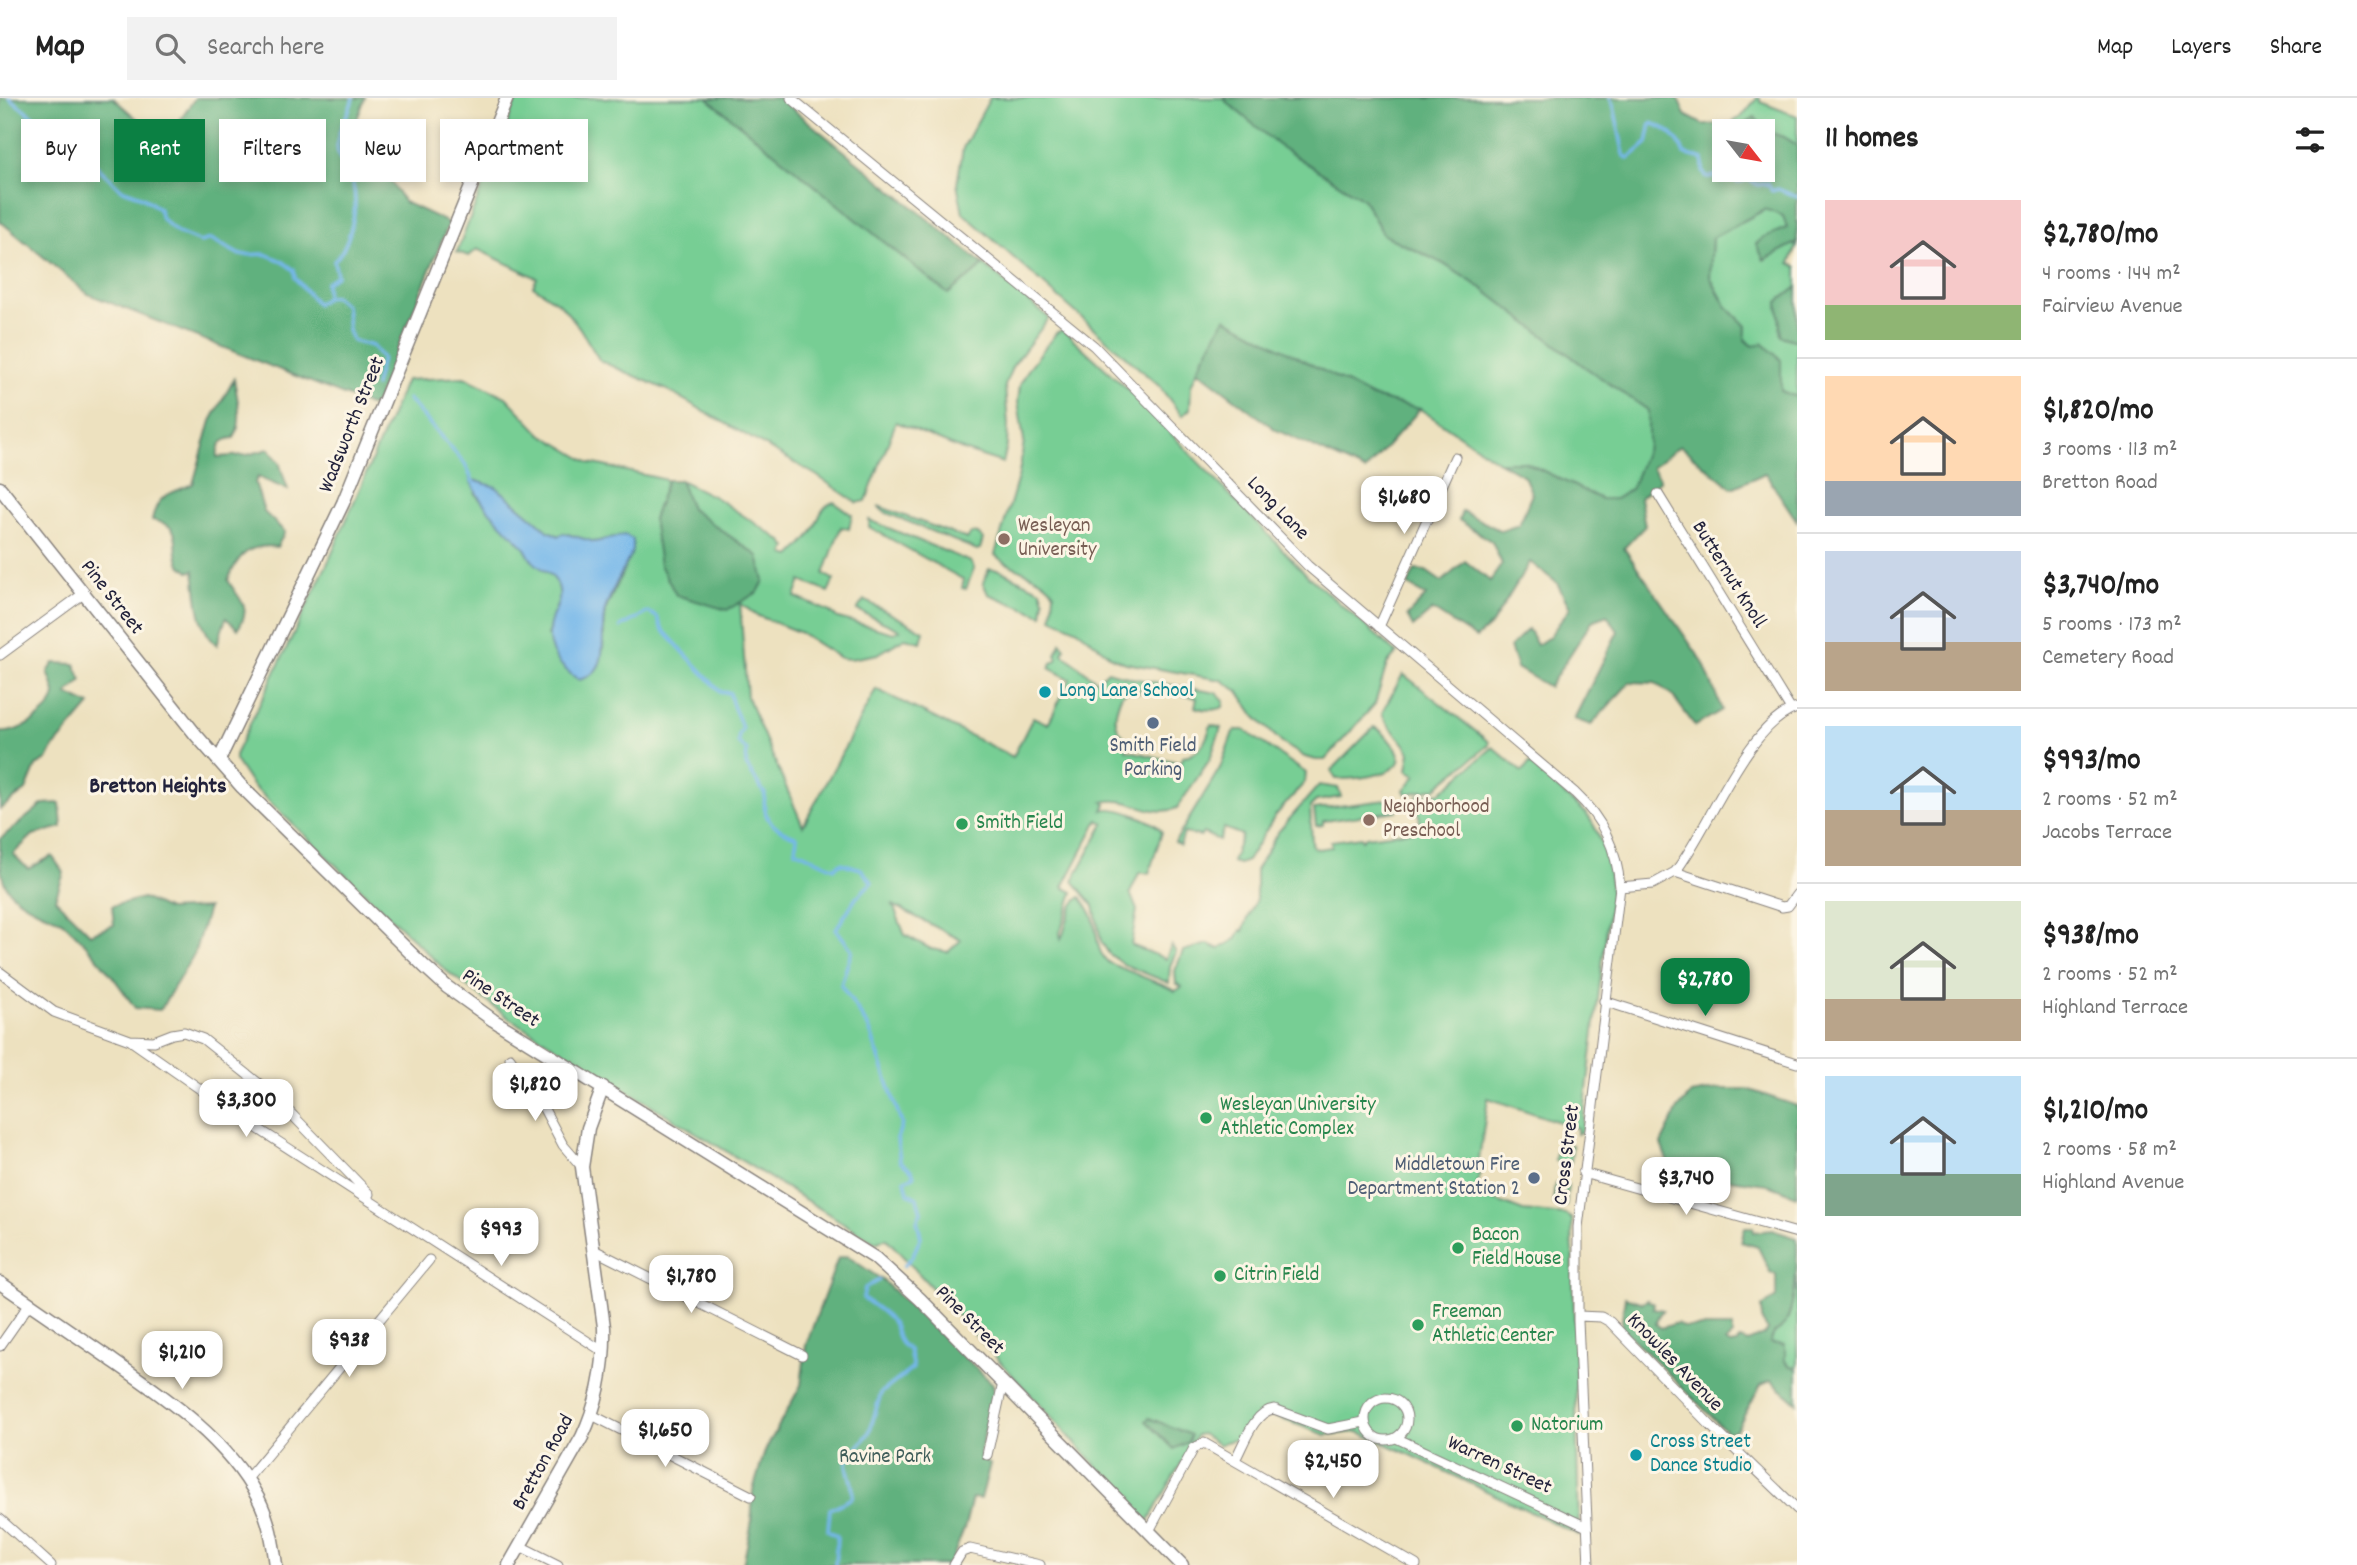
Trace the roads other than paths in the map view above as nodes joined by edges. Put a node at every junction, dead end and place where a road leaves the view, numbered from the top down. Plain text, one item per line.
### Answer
1 (507, 98) edge
2 (791, 98) edge
3 (1455, 457) dead end
4 (0, 488) edge
5 (1658, 494) dead end
6 (83, 594) junction
7 (1379, 627) junction
8 (0, 655) edge
9 (1794, 709) edge
10 (219, 760) junction
11 (1675, 872) junction
12 (1620, 887) junction
13 (1797, 894) edge
14 (0, 972) edge
15 (1604, 1001) junction
16 (130, 1040) junction
17 (510, 1058) dead end
18 (1797, 1063) edge
19 (603, 1087) junction
20 (582, 1167) junction
21 (1583, 1173) junction
22 (383, 1207) junction
23 (1797, 1233) edge
24 (592, 1249) junction
25 (429, 1260) dead end
26 (0, 1283) edge
27 (30, 1303) junction
28 (1578, 1316) junction
29 (0, 1346) edge
30 (604, 1352) junction
31 (802, 1355) dead end
32 (1003, 1383) junction
33 (592, 1415) junction
34 (1364, 1422) junction
35 (1396, 1438) junction
36 (987, 1455) dead end
37 (1235, 1460) junction
38 (247, 1479) junction
39 (751, 1496) dead end
40 (1797, 1509) edge
41 (0, 1518) edge
42 (1587, 1527) junction
43 (1149, 1531) junction
44 (520, 1546) junction
45 (51, 1565) edge
46 (276, 1565) edge
47 (509, 1565) edge
48 (558, 1565) edge
49 (954, 1565) edge
50 (1040, 1565) edge
51 (1182, 1565) edge
52 (1416, 1565) edge
53 (1589, 1565) edge

1 - 10 street, Wadsworth Street
2 - 7 street, Long Lane
3 - 7 street
4 - 6 street, Pine Street
5 - 9 street, Butternut Knoll
6 - 8 street
6 - 10 street, Pine Street
7 - 12 street, Long Lane
9 - 11 street
10 - 19 street, Pine Street
11 - 12 street
11 - 13 street
12 - 15 street, Long Lane
14 - 16 street
15 - 18 street
15 - 21 street, Cross Street
16 - 22 street
16 - 22 street
17 - 20 street
19 - 20 street, Bretton Road
19 - 32 street, Pine Street
20 - 24 street, Bretton Road
21 - 23 street
21 - 28 street, Cross Street
22 - 30 street
24 - 30 street, Bretton Road
24 - 31 street
25 - 38 street
26 - 27 street
27 - 29 street
27 - 38 street
28 - 40 street, Knowles Avenue
28 - 42 street, Cross Street
30 - 33 street, Bretton Road
32 - 36 street
32 - 43 street, Pine Street
33 - 39 street
33 - 44 street, Bretton Road
34 - 35 street, Warren Street
34 - 35 street
34 - 37 street
35 - 42 street, Warren Street
37 - 43 street
37 - 52 street
38 - 46 street
41 - 45 street
42 - 53 street, Cross Street
43 - 51 street, Pine Street
44 - 47 street, Bretton Road
44 - 48 street
49 - 50 street

